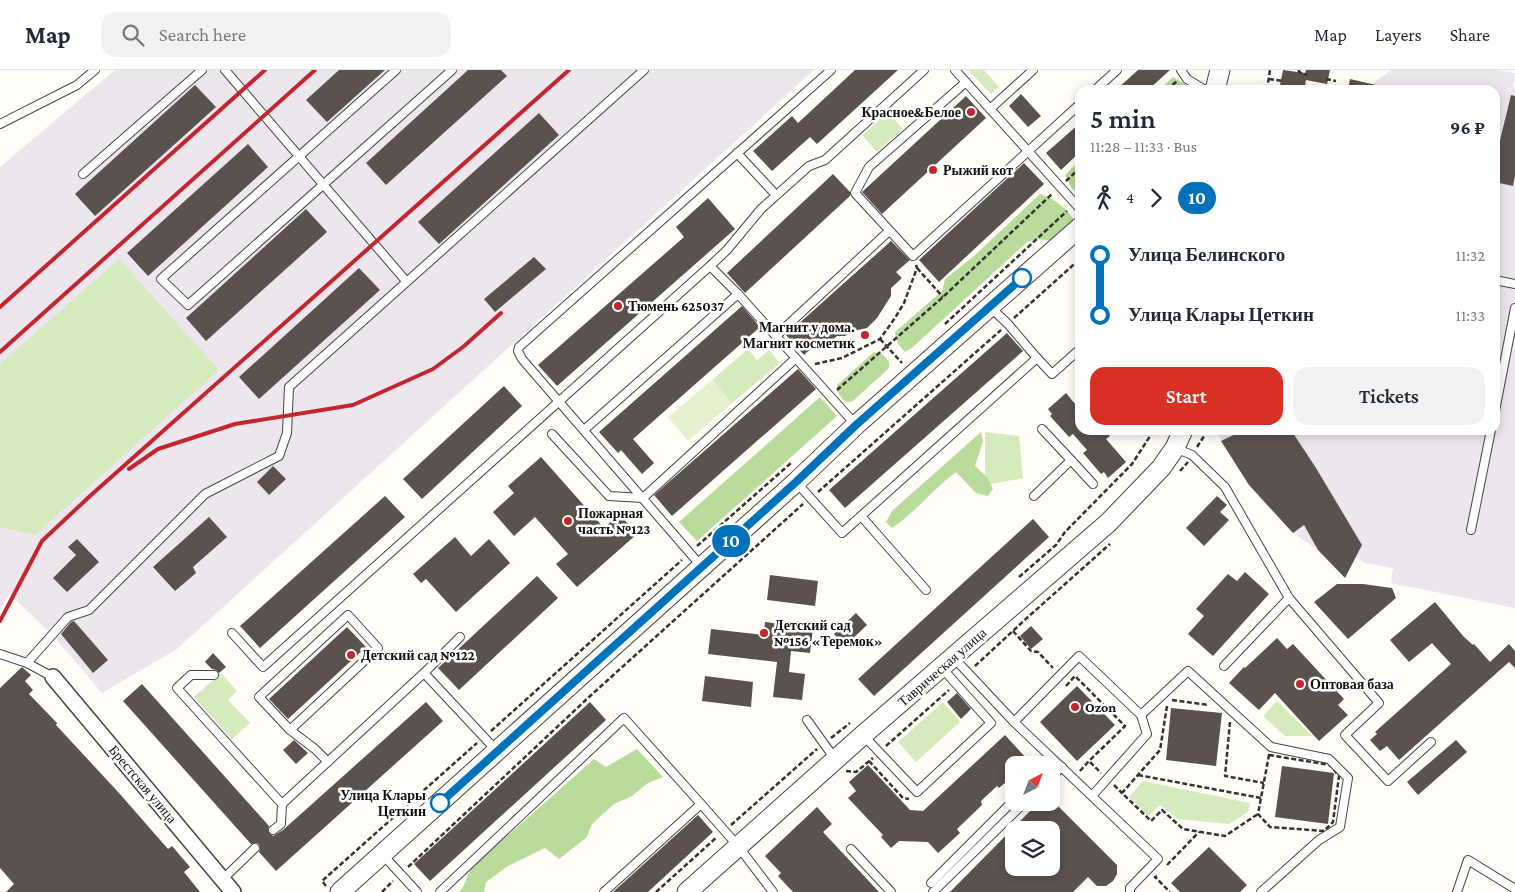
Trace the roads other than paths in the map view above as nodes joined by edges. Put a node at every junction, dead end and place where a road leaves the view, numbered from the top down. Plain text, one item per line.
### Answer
1 (95, 70) edge
2 (202, 70) edge
3 (225, 70) edge
4 (396, 70) edge
5 (452, 70) edge
6 (644, 70) edge
7 (831, 70) edge
8 (924, 70) edge
9 (956, 70) edge
10 (1033, 70) edge
11 (1117, 70) edge
12 (1181, 70) edge
13 (1221, 70) edge
14 (966, 82) junction
15 (1100, 85) edge
16 (1197, 85) edge
17 (1216, 85) edge
18 (1221, 85) edge
19 (990, 108) junction
20 (1075, 109) edge
21 (0, 124) edge
22 (1028, 151) junction
23 (737, 153) junction
24 (299, 157) junction
25 (83, 174) dead end
26 (324, 184) junction
27 (776, 195) junction
28 (1075, 204) edge
29 (889, 231) junction
30 (1075, 231) edge
31 (710, 266) junction
32 (406, 281) junction
33 (1500, 281) edge
34 (1515, 284) edge
35 (738, 294) junction
36 (990, 307) junction
37 (1515, 308) edge
38 (776, 336) junction
39 (1075, 353) edge
40 (1037, 358) junction
41 (795, 359) junction
42 (1500, 385) edge
43 (559, 400) junction
44 (856, 425) junction
45 (1042, 429) dead end
46 (584, 430) junction
47 (552, 434) dead end
48 (1180, 435) edge
49 (1490, 435) edge
50 (1174, 448) junction
51 (1071, 460) junction
52 (796, 482) junction
53 (1093, 484) dead end
54 (1034, 496) dead end
55 (643, 498) junction
56 (861, 516) junction
57 (1471, 530) dead end
58 (702, 567) junction
59 (926, 590) dead end
60 (1289, 598) junction
61 (232, 633) dead end
62 (460, 637) dead end
63 (0, 654) edge
64 (947, 662) junction
65 (27, 663) junction
66 (1224, 666) dead end
67 (424, 673) junction
68 (214, 675) dead end
69 (54, 677) joint
70 (1141, 715) junction
71 (807, 720) dead end
72 (1014, 722) junction
73 (859, 727) junction
74 (290, 730) junction
75 (1431, 742) dead end
76 (497, 752) junction
77 (835, 759) junction
78 (328, 762) junction
79 (1062, 767) joint
80 (1092, 796) junction
81 (282, 804) junction
82 (701, 804) junction
83 (1005, 809) edge
84 (1016, 811) edge
85 (273, 830) dead end
86 (738, 846) junction
87 (255, 848) dead end
88 (852, 849) dead end
89 (382, 854) junction
90 (222, 879) junction
91 (931, 883) dead end
92 (333, 889) edge
93 (1515, 889) edge
94 (233, 892) edge
95 (418, 892) edge
96 (440, 892) edge
97 (604, 892) edge
98 (687, 892) edge
99 (773, 892) edge
100 (891, 892) edge
101 (933, 892) edge
102 (1130, 892) edge
103 (1261, 892) edge
104 (1457, 892) edge

1 - 21 lane
2 - 25 lane
3 - 24 lane
4 - 24 lane
5 - 26 lane
6 - 32 lane
7 - 23 lane
8 - 27 lane
9 - 14 lane
10 - 19 lane
11 - 15 lane
12 - 16 lane
13 - 17 street
13 - 18 street
14 - 19 lane
14 - 29 lane
19 - 22 lane
20 - 22 lane
22 - 28 lane
22 - 29 lane
23 - 27 lane
23 - 43 lane
24 - 26 lane
24 - 26 lane
26 - 32 lane
27 - 31 lane
29 - 38 lane
30 - 36 street
31 - 35 lane
31 - 43 lane
32 - 65 lane
33 - 34 lane
35 - 38 lane
35 - 46 lane
36 - 40 lane
36 - 44 street
37 - 42 lane
38 - 41 lane
39 - 40 lane
40 - 56 lane
41 - 44 lane
41 - 55 lane
43 - 46 lane
43 - 61 lane
44 - 52 street
45 - 51 lane
46 - 55 lane
47 - 55 lane
48 - 50 street, Таврическая улица
49 - 57 lane
50 - 60 lane
50 - 64 street, Таврическая улица
51 - 53 lane
51 - 54 lane
52 - 56 lane
52 - 58 street
55 - 58 lane
56 - 59 lane
58 - 76 street
60 - 66 lane
60 - 75 lane
62 - 67 lane
63 - 65 lane
64 - 72 lane
64 - 73 street, Таврическая улица
64 - 73 lane
65 - 69 lane
67 - 76 lane
67 - 78 lane
68 - 81 lane
69 - 90 street, Брестская улица
70 - 72 lane
70 - 80 lane
70 - 103 lane
71 - 77 lane
72 - 79 lane
73 - 77 street, Таврическая улица
74 - 74 lane
74 - 78 lane
76 - 89 street
77 - 86 street, Таврическая улица
78 - 81 lane
79 - 80 lane
80 - 102 lane
81 - 85 lane
82 - 86 lane
82 - 96 lane
82 - 97 lane
83 - 91 lane
84 - 101 lane
86 - 98 street, Таврическая улица
86 - 99 lane
87 - 90 lane
88 - 100 lane
89 - 92 street
89 - 95 lane
90 - 94 street, Брестская улица
93 - 104 lane

